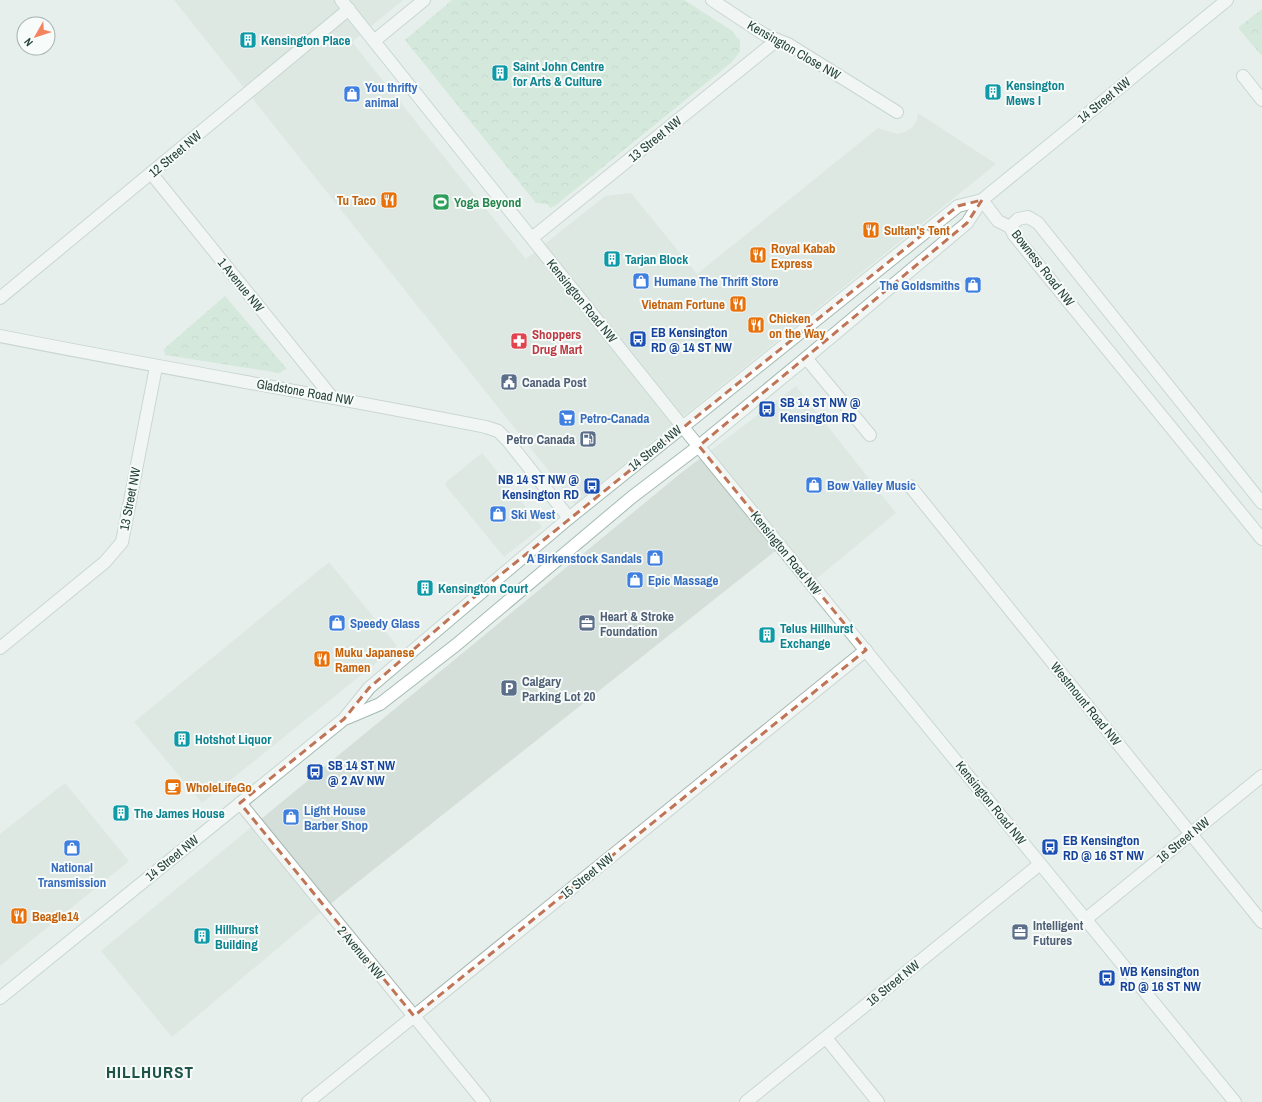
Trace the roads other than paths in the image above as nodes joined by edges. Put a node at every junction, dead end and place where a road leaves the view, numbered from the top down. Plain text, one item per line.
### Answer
1 (424, 0) edge
2 (712, 0) edge
3 (1227, 0) edge
4 (345, 5) edge
5 (778, 40) junction
6 (374, 41) junction
7 (1243, 76) dead end
8 (1262, 100) edge
9 (897, 112) dead end
10 (152, 173) junction
11 (982, 200) junction
12 (1010, 227) junction
13 (532, 238) junction
14 (0, 298) edge
15 (0, 336) edge
16 (806, 358) junction
17 (156, 367) junction
18 (331, 396) junction
19 (682, 426) junction
20 (870, 435) dead end
21 (699, 446) junction
22 (910, 486) dead end
23 (1262, 503) edge
24 (569, 518) junction
25 (1262, 539) edge
26 (0, 648) edge
27 (866, 650) junction
28 (344, 719) junction
29 (1262, 776) edge
30 (240, 803) junction
31 (1191, 834) junction
32 (1040, 864) junction
33 (1086, 920) junction
34 (1262, 922) edge
35 (0, 998) edge
36 (414, 1016) junction
37 (826, 1038) junction
38 (308, 1102) edge
39 (484, 1102) edge
40 (746, 1102) edge
41 (878, 1102) edge
42 (1234, 1102) edge

1 - 6 street
2 - 5 street, Kensington Close NW
3 - 11 street, 14 Street NW
4 - 6 street, Kensington Road NW
4 - 10 street, 12 Street NW
5 - 9 street, Kensington Close NW
5 - 13 street, 13 Street NW
6 - 13 street, Kensington Road NW
7 - 8 street
10 - 14 street, 12 Street NW
10 - 18 street, 1 Avenue NW
11 - 12 street
11 - 16 street, 14 Street NW
11 - 19 street, 14 Street NW
12 - 23 street, Bowness Road NW
12 - 25 street, Bowness Road NW
13 - 19 street, Kensington Road NW
15 - 17 street, Gladstone Road NW
16 - 20 street
16 - 21 street, 14 Street NW
17 - 18 street, Gladstone Road NW
17 - 26 street, 13 Street NW
18 - 24 street, Gladstone Road NW
19 - 21 street, Kensington Road NW
19 - 24 street, 14 Street NW
21 - 27 street, Kensington Road NW
21 - 28 street, 14 Street NW
22 - 31 street, Westmount Road NW
24 - 28 street, 14 Street NW
27 - 32 street, Kensington Road NW
27 - 36 street, 15 Street NW
28 - 30 street, 14 Street NW
29 - 31 street, 16 Street NW
30 - 35 street, 14 Street NW
30 - 36 street, 2 Avenue NW
31 - 33 street, 16 Street NW
31 - 34 street, Westmount Road NW
32 - 33 street, Kensington Road NW
32 - 37 street, 16 Street NW
33 - 42 street, Kensington Road NW
36 - 38 street, 15 Street NW
36 - 39 street, 2 Avenue NW
37 - 40 street, 16 Street NW
37 - 41 street

